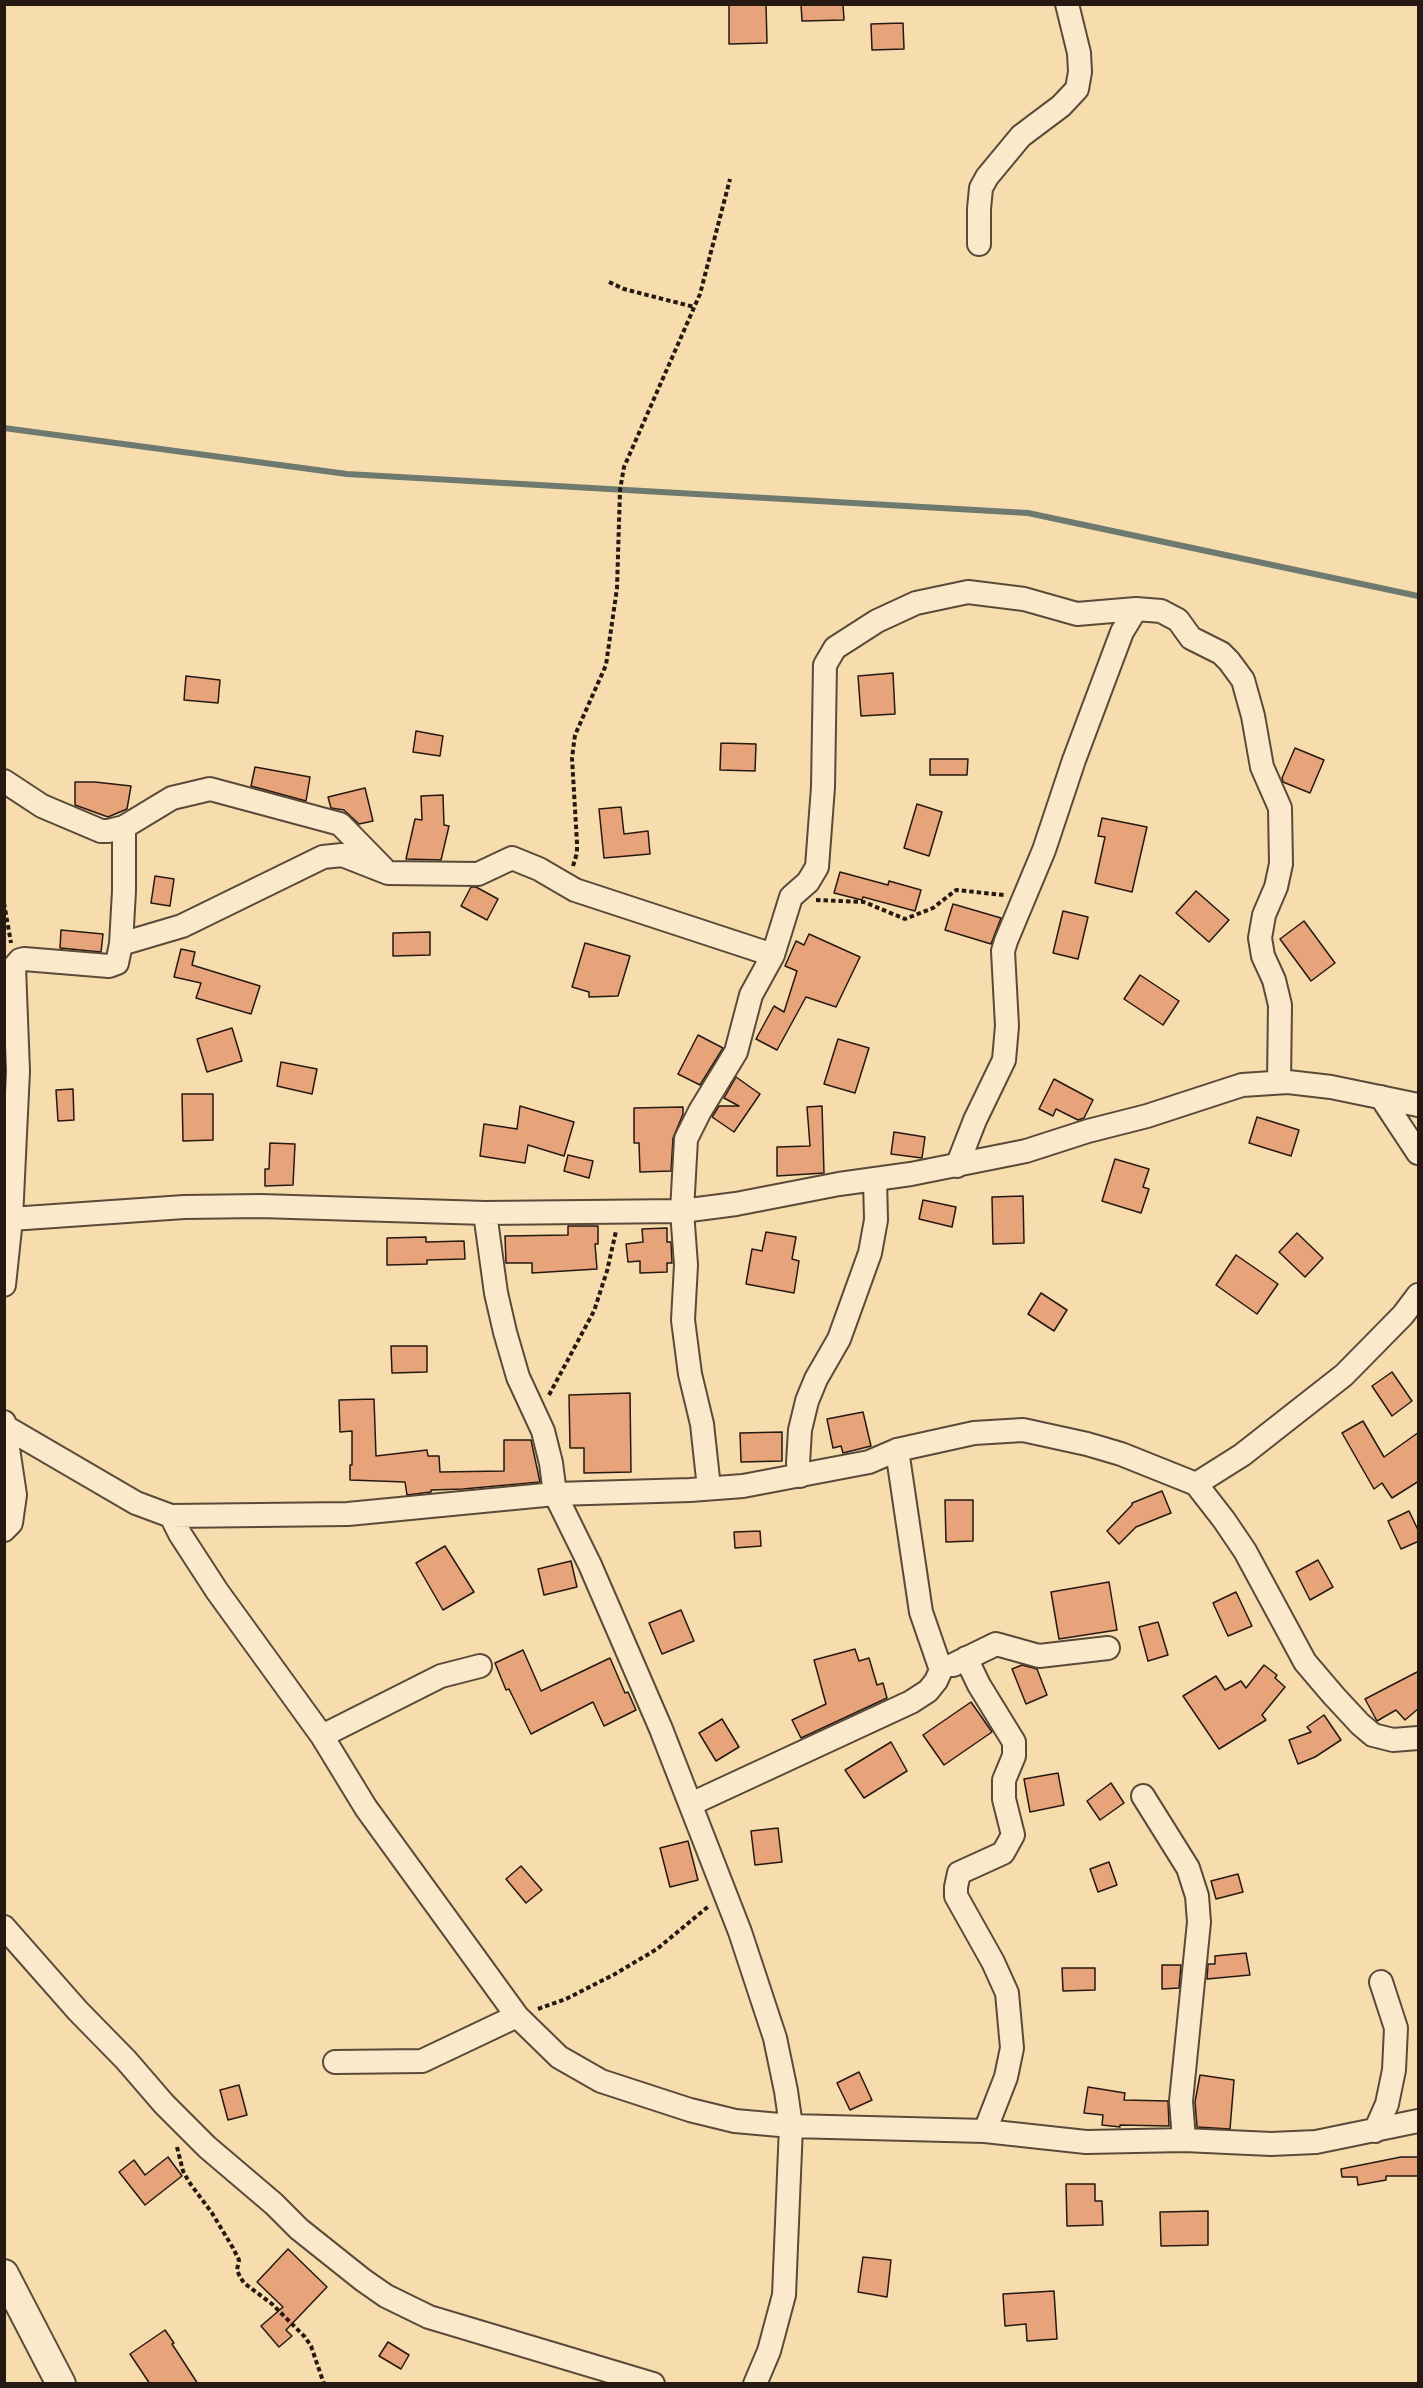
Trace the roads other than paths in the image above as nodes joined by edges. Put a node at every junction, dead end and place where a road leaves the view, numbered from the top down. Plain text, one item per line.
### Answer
1 (1067, 4) edge
2 (979, 244) dead end
3 (1136, 609) junction
4 (4, 781) edge
5 (124, 827) junction
6 (388, 873) junction
7 (121, 944) junction
8 (773, 955) junction
9 (1279, 1082) junction
10 (1381, 1097) junction
11 (1419, 1105) edge
12 (1419, 1153) edge
13 (957, 1166) junction
14 (875, 1179) junction
15 (682, 1212) junction
16 (485, 1213) junction
17 (11, 1220) junction
18 (4, 1285) edge
19 (1419, 1295) edge
20 (5, 1424) edge
21 (897, 1450) junction
22 (800, 1476) junction
23 (1196, 1484) junction
24 (709, 1488) junction
25 (555, 1494) junction
26 (171, 1516) junction
27 (4, 1530) edge
28 (1108, 1648) dead end
29 (966, 1658) junction
30 (480, 1666) dead end
31 (941, 1670) junction
32 (322, 1736) junction
33 (1419, 1738) edge
34 (1143, 1796) dead end
35 (691, 1804) junction
36 (4, 1927) edge
37 (1381, 1982) dead end
38 (517, 2016) junction
39 (335, 2062) dead end
40 (1419, 2121) edge
41 (791, 2126) junction
42 (985, 2131) junction
43 (1375, 2132) junction
44 (1184, 2140) junction
45 (4, 2274) edge
46 (61, 2384) edge
47 (652, 2384) edge
48 (755, 2384) edge

1 - 2 street
3 - 8 street
3 - 9 street
3 - 13 street
4 - 5 street
5 - 6 street
5 - 7 street
6 - 7 street
6 - 8 street
7 - 17 street
8 - 15 street
9 - 10 street
9 - 13 street
10 - 11 street
10 - 12 street
13 - 14 street
14 - 15 street
14 - 22 street
15 - 16 street
15 - 24 street
16 - 17 street
16 - 25 street
17 - 18 street
19 - 23 street
20 - 26 street
20 - 27 street
21 - 22 street
21 - 23 street
21 - 31 street
22 - 24 street
23 - 33 street
24 - 25 street
25 - 26 street
25 - 35 street
26 - 32 street
28 - 29 street
29 - 31 street
29 - 42 street
30 - 32 street
31 - 35 street
32 - 38 street
34 - 44 street
35 - 41 street
36 - 47 street
37 - 43 street
38 - 39 street
38 - 41 street
40 - 43 street
41 - 42 street
41 - 48 street
42 - 44 street
43 - 44 street
45 - 46 street

